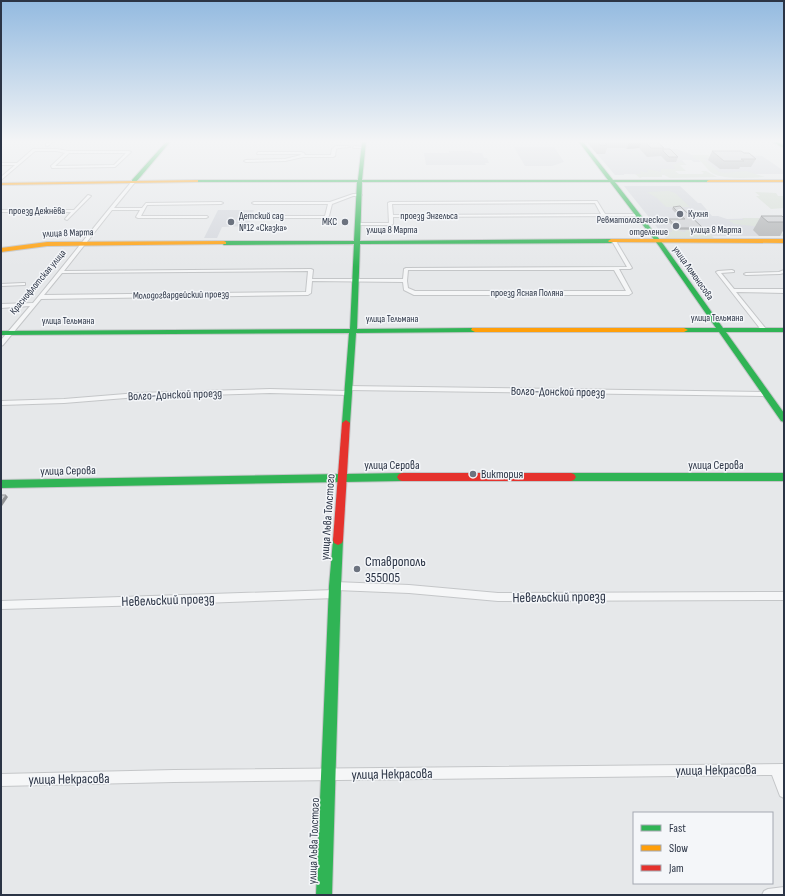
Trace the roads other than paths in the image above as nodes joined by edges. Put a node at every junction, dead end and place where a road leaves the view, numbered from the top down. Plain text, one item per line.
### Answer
1 (132, 184) edge
2 (360, 184) edge
3 (615, 184) edge
4 (360, 195) junction
5 (89, 196) dead end
6 (221, 203) dead end
7 (254, 203) dead end
8 (330, 203) junction
9 (110, 209) junction
10 (143, 209) junction
11 (1, 211) edge
12 (74, 211) junction
13 (604, 215) junction
14 (637, 215) junction
15 (391, 216) junction
16 (206, 217) dead end
17 (254, 217) dead end
18 (67, 219) dead end
19 (358, 224) junction
20 (357, 241) junction
21 (614, 241) junction
22 (662, 241) junction
23 (784, 241) edge
24 (84, 243) junction
25 (1, 250) edge
26 (616, 269) junction
27 (732, 271) dead end
28 (61, 272) junction
29 (783, 273) edge
30 (746, 274) dead end
31 (310, 280) junction
32 (355, 280) junction
33 (406, 281) junction
34 (22, 284) dead end
35 (1, 285) edge
36 (733, 290) junction
37 (784, 291) edge
38 (41, 297) junction
39 (35, 304) junction
40 (1, 306) edge
41 (719, 329) junction
42 (353, 330) junction
43 (764, 330) junction
44 (784, 330) edge
45 (1, 333) edge
46 (11, 333) junction
47 (1, 344) edge
48 (349, 391) junction
49 (767, 394) junction
50 (1, 403) edge
51 (784, 419) edge
52 (342, 477) junction
53 (784, 477) edge
54 (1, 484) edge
55 (335, 590) junction
56 (784, 596) edge
57 (1, 605) edge
58 (779, 769) edge
59 (328, 775) junction
60 (1, 780) edge
61 (784, 792) edge
62 (784, 893) edge
63 (324, 895) edge
64 (768, 895) edge

1 - 9 street, Краснофлотская улица
2 - 4 street, улица Льва Толстого
3 - 14 street, улица Ломоносова
4 - 8 street
4 - 19 street, улица Льва Толстого
5 - 12 street, проезд Дежнёва
6 - 10 street
7 - 8 street
8 - 17 street
9 - 10 street
9 - 24 street, Краснофлотская улица
10 - 16 street
11 - 12 street, проезд Дежнёва
12 - 18 street, проезд Дежнёва
13 - 14 street, проезд Энгельса
13 - 15 street, проезд Энгельса
13 - 15 street, проезд Энгельса
14 - 22 street, улица Ломоносова
15 - 19 street
19 - 20 street, улица Льва Толстого
20 - 21 street, улица 8 Марта
20 - 24 street, улица 8 Марта
20 - 32 street, улица Льва Толстого
21 - 22 street, улица 8 Марта
21 - 26 street
22 - 23 street, улица 8 Марта
22 - 41 street, улица Ломоносова
24 - 25 street, улица 8 Марта
24 - 28 street, Краснофлотская улица
26 - 33 street, проезд Ясная Поляна
26 - 33 street, проезд Ясная Поляна
27 - 36 street
28 - 31 street, Молодогвардейский проезд
28 - 38 street, Краснофлотская улица
29 - 30 street
31 - 32 street
31 - 38 street, Молодогвардейский проезд
32 - 33 street
32 - 42 street, улица Льва Толстого
34 - 35 street
36 - 37 street
36 - 43 street
38 - 39 street, Краснофлотская улица
39 - 40 street
39 - 46 street, Краснофлотская улица
41 - 42 street, улица Тельмана
41 - 43 street, улица Тельмана
41 - 49 street, улица Ломоносова
42 - 46 street, улица Тельмана
42 - 48 street, улица Льва Толстого
43 - 44 street, улица Тельмана
45 - 46 street, улица Тельмана
46 - 47 street, Краснофлотская улица
48 - 49 street, Волго-Донской проезд
48 - 50 street, Волго-Донской проезд
48 - 52 street, улица Льва Толстого
49 - 51 street, улица Ломоносова
52 - 53 street, улица Серова
52 - 54 street, улица Серова
52 - 55 street, улица Льва Толстого
55 - 56 street, Невельский проезд
55 - 57 street, Невельский проезд
55 - 59 street, улица Льва Толстого
58 - 59 street, улица Некрасова
58 - 61 street
59 - 60 street, улица Некрасова
59 - 63 street, улица Льва Толстого
62 - 64 street

